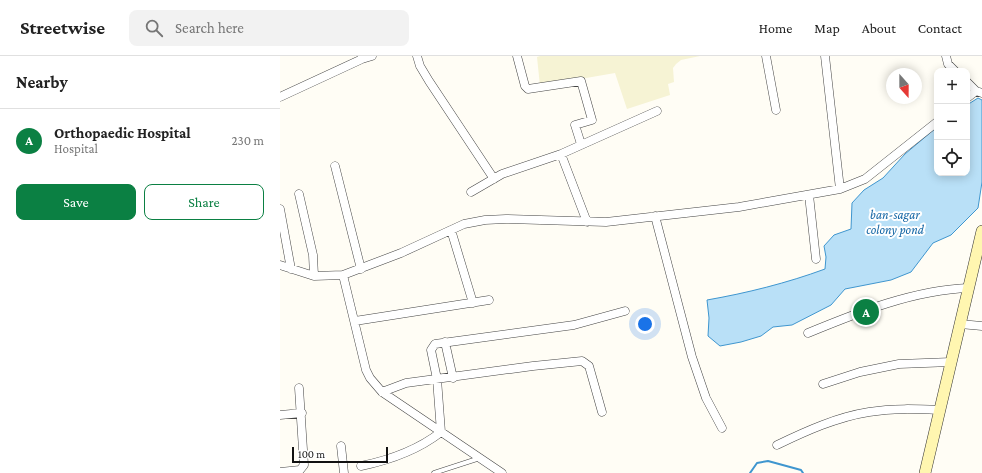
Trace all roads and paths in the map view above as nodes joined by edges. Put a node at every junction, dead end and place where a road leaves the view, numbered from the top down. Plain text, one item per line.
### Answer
1 (372, 56) edge
2 (417, 56) edge
3 (517, 56) edge
4 (766, 56) edge
5 (825, 56) edge
6 (946, 56) edge
7 (362, 57) edge
8 (952, 68) edge
9 (970, 84) edge
10 (979, 92) edge
11 (970, 96) edge
12 (280, 97) edge
13 (776, 110) dead end
14 (657, 111) dead end
15 (934, 124) edge
16 (581, 144) junction
17 (561, 154) junction
18 (335, 166) dead end
19 (494, 179) junction
20 (840, 189) junction
21 (471, 192) dead end
22 (299, 194) dead end
23 (809, 195) junction
24 (280, 209) edge
25 (655, 216) junction
26 (587, 222) junction
27 (451, 230) junction
28 (982, 231) edge
29 (816, 259) dead end
30 (280, 265) edge
31 (291, 269) junction
32 (361, 269) junction
33 (343, 275) junction
34 (314, 276) junction
35 (969, 288) junction
36 (489, 300) dead end
37 (473, 303) junction
38 (625, 311) dead end
39 (354, 321) junction
40 (960, 324) junction
41 (982, 326) edge
42 (808, 333) dead end
43 (445, 342) junction
44 (951, 362) junction
45 (454, 378) junction
46 (437, 379) junction
47 (823, 384) dead end
48 (299, 388) dead end
49 (382, 392) junction
50 (940, 410) junction
51 (602, 412) dead end
52 (302, 413) junction
53 (280, 415) edge
54 (722, 428) dead end
55 (441, 432) junction
56 (777, 445) dead end
57 (341, 446) dead end
58 (480, 458) junction
59 (361, 466) dead end
60 (280, 472) edge
61 (344, 473) edge
62 (434, 473) edge
63 (501, 473) edge
64 (925, 473) edge

1 - 7 street
2 - 19 street
3 - 16 street
4 - 13 street
5 - 20 street
6 - 8 street
7 - 12 street
9 - 10 street
10 - 11 street
14 - 16 street
15 - 20 street
16 - 17 street
17 - 19 street
17 - 26 street
18 - 32 street
19 - 21 street
20 - 23 street
22 - 34 street
23 - 25 street
23 - 29 street
24 - 31 street
25 - 26 street
25 - 54 street
26 - 27 street
27 - 32 street
27 - 37 street
28 - 35 main road
30 - 31 street
31 - 34 street
32 - 33 street
33 - 34 street
33 - 39 street
35 - 40 main road
35 - 42 street
36 - 37 street
37 - 39 street
38 - 43 street
39 - 49 street
40 - 41 street
40 - 44 main road
43 - 45 street
43 - 46 street
44 - 47 street
44 - 50 main road
45 - 46 street
45 - 51 street
46 - 49 street
46 - 55 street
48 - 52 street
49 - 55 street
50 - 56 street
50 - 64 main road
52 - 53 street
52 - 60 street
55 - 58 street
55 - 59 street
57 - 61 street
58 - 62 lane
58 - 63 street

